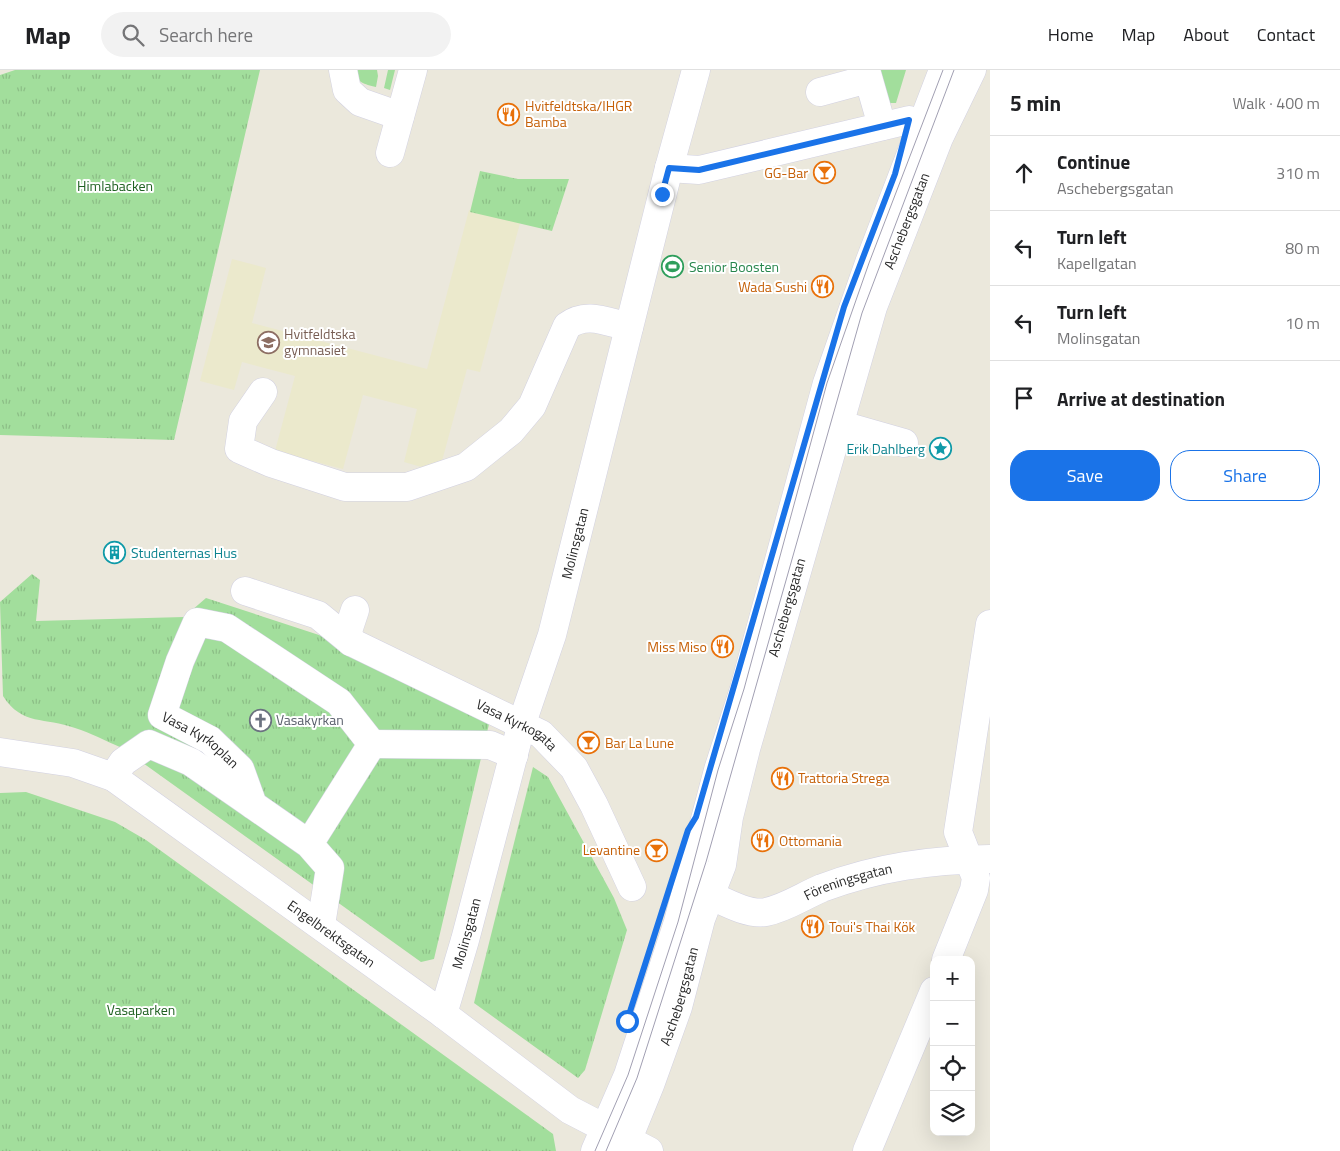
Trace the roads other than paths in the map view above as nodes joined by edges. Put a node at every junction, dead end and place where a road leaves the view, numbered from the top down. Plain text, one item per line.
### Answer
1 (343, 70) edge
2 (412, 70) edge
3 (696, 70) edge
4 (925, 70) edge
5 (943, 70) edge
6 (954, 70) edge
7 (973, 70) edge
8 (867, 74) edge
9 (990, 76) edge
10 (820, 92) dead end
11 (400, 116) junction
12 (909, 120) junction
13 (882, 126) junction
14 (390, 153) dead end
15 (911, 154) junction
16 (669, 168) junction
17 (629, 328) junction
18 (263, 392) dead end
19 (841, 425) junction
20 (904, 443) dead end
21 (245, 591) dead end
22 (990, 624) edge
23 (522, 723) junction
24 (372, 744) junction
25 (0, 752) edge
26 (514, 755) junction
27 (113, 777) junction
28 (253, 805) junction
29 (309, 844) junction
30 (980, 859) edge
31 (632, 886) dead end
32 (712, 896) junction
33 (321, 925) junction
34 (948, 956) edge
35 (930, 1001) edge
36 (443, 1014) junction
37 (612, 1143) edge
38 (867, 1151) edge

1 - 11 street
2 - 11 street
3 - 16 street, Molinsgatan
4 - 12 street, Aschebergsgatan
5 - 15 street
6 - 37 street
7 - 9 street
7 - 19 street, Aschebergsgatan
8 - 10 street
8 - 13 street
11 - 14 street
12 - 13 street
12 - 15 street
12 - 37 street, Aschebergsgatan
13 - 16 street
15 - 37 street
16 - 17 street, Molinsgatan
17 - 18 street
17 - 23 street, Molinsgatan
19 - 20 street
19 - 32 street, Aschebergsgatan
21 - 23 street, Vasa Kyrkogata
22 - 30 street
23 - 26 street, Molinsgatan
23 - 31 street, Vasa Kyrkogata
24 - 26 street
24 - 28 street, Vasa Kyrkoplan
24 - 29 street
25 - 27 street, Engelbrektsgatan
26 - 36 street, Molinsgatan
27 - 28 street
27 - 33 street, Engelbrektsgatan
28 - 29 street
29 - 33 street
30 - 32 street, Föreningsgatan
30 - 34 street
32 - 37 street, Aschebergsgatan
33 - 36 street, Engelbrektsgatan
35 - 38 street
36 - 37 street, Engelbrektsgatan

